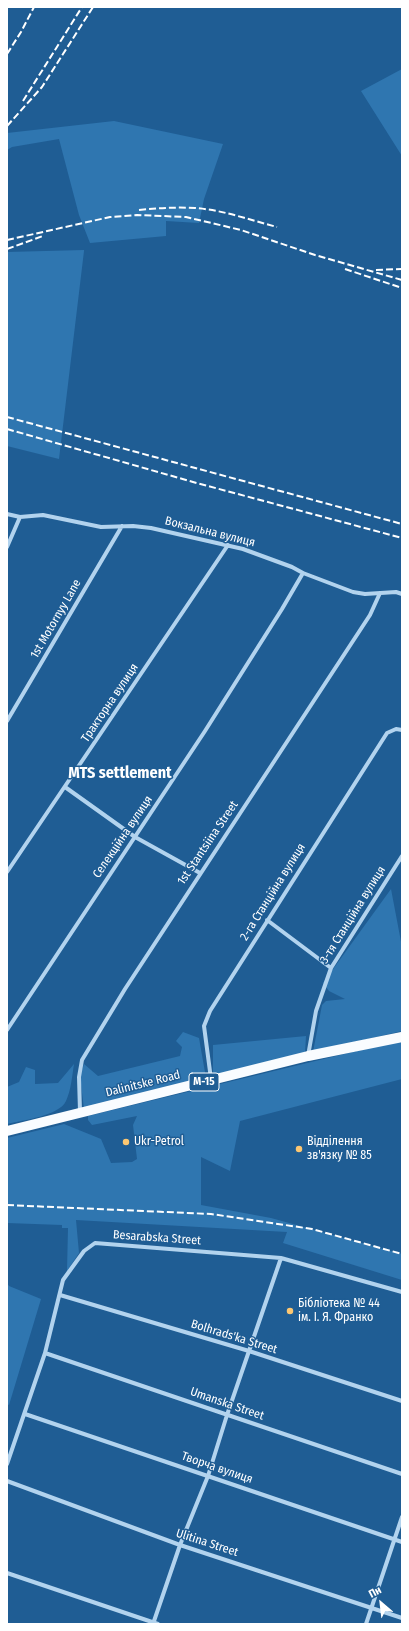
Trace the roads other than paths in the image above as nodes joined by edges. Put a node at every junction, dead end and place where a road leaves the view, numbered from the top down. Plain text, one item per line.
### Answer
1 (7, 514) edge
2 (20, 517) junction
3 (122, 526) junction
4 (228, 546) junction
5 (7, 547) edge
6 (303, 573) junction
7 (380, 593) junction
8 (402, 594) edge
9 (7, 722) edge
10 (402, 730) edge
11 (65, 787) junction
12 (135, 837) junction
13 (402, 856) edge
14 (7, 872) edge
15 (200, 873) junction
16 (267, 920) junction
17 (331, 968) junction
18 (7, 1030) edge
19 (402, 1036) edge
20 (308, 1056) junction
21 (211, 1080) junction
22 (80, 1113) junction
23 (7, 1131) edge
24 (281, 1258) junction
25 (402, 1292) edge
26 (60, 1295) junction
27 (249, 1351) junction
28 (45, 1352) junction
29 (402, 1401) edge
30 (25, 1414) junction
31 (227, 1415) junction
32 (7, 1464) edge
33 (402, 1474) edge
34 (208, 1476) junction
35 (7, 1481) edge
36 (402, 1517) edge
37 (395, 1540) junction
38 (402, 1542) edge
39 (180, 1545) junction
40 (7, 1573) edge
41 (371, 1607) junction
42 (402, 1618) edge
43 (153, 1623) edge
44 (158, 1624) edge
45 (366, 1624) edge

1 - 2 street, Вокзальна вулиця
2 - 3 street, Вокзальна вулиця
2 - 5 street
3 - 4 street, Вокзальна вулиця
3 - 9 street, 1st Motornyy Lane
4 - 6 street, Вокзальна вулиця
4 - 11 street, Тракторна вулиця
6 - 7 street, Вокзальна вулиця
6 - 12 street, Селекційна вулиця
7 - 8 street, Вокзальна вулиця
7 - 15 street, 1st Stantsiina Street
10 - 16 street, 2-га Станційна вулиця
11 - 12 street
11 - 14 street, Тракторна вулиця
12 - 15 street
12 - 18 street, Селекційна вулиця
13 - 17 street, 3-тя Станційна вулиця
15 - 22 street, 1st Stantsiina Street
16 - 17 street
16 - 21 street, 2-га Станційна вулиця
17 - 20 street, 3-тя Станційна вулиця
19 - 20 main road, Dalinitske Road / М-15
20 - 21 main road, Dalinitske Road / М-15
21 - 22 main road, Dalinitske Road / М-15
22 - 23 main road, Dalinitske Road / М-15
24 - 25 street, Besarabska Street
24 - 26 street, Besarabska Street
24 - 27 street
26 - 27 street, Bolhrads'ka Street
26 - 28 street, Besarabska Street
27 - 29 street, Bolhrads'ka Street
27 - 31 street
28 - 30 street, Besarabska Street
28 - 31 street, Umanska Street
30 - 32 street, Besarabska Street
30 - 34 street, Творча вулиця
31 - 33 street, Umanska Street
31 - 34 street
34 - 37 street, Творча вулиця
34 - 39 street
35 - 39 street, Ulitina Street
36 - 37 street
37 - 38 street, Творча вулиця
37 - 41 street
39 - 41 street, Ulitina Street
39 - 43 street
40 - 43 street
41 - 42 street, Ulitina Street
41 - 45 street
43 - 44 street

